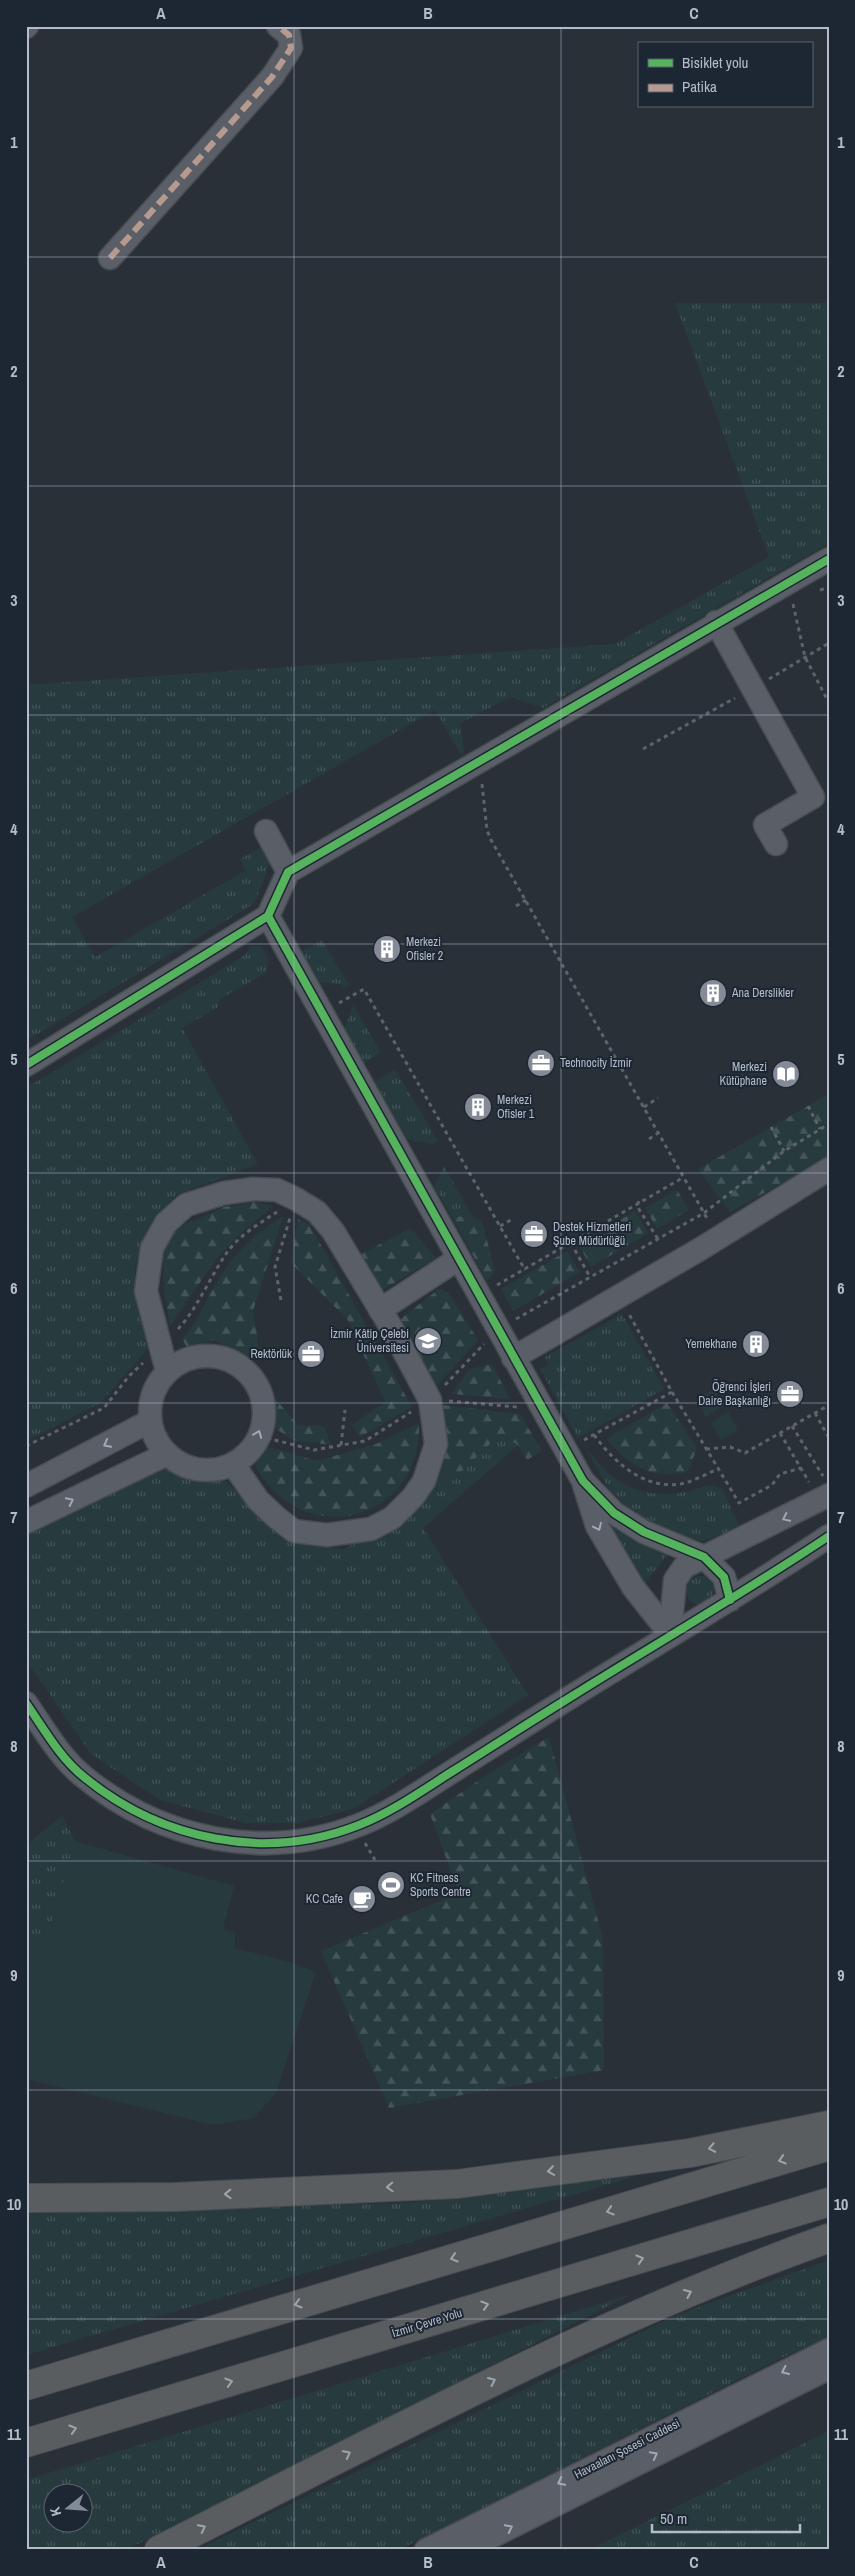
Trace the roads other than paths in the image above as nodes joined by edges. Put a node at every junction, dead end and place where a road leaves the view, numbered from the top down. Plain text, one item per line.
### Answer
1 (278, 26) edge
2 (110, 258) dead end
3 (829, 558) edge
4 (716, 622) junction
5 (266, 831) dead end
6 (776, 844) dead end
7 (288, 872) junction
8 (268, 916) junction
9 (26, 1065) edge
10 (829, 1169) edge
11 (458, 1259) junction
12 (380, 1310) junction
13 (513, 1358) junction
14 (167, 1371) junction
15 (150, 1421) junction
16 (167, 1454) junction
17 (233, 1464) junction
18 (583, 1481) junction
19 (26, 1486) edge
20 (824, 1491) edge
21 (26, 1522) edge
22 (829, 1536) edge
23 (704, 1557) junction
24 (730, 1600) junction
25 (670, 1634) junction
26 (26, 1704) edge
27 (829, 2125) edge
28 (829, 2146) edge
29 (26, 2198) edge
30 (829, 2202) edge
31 (829, 2238) edge
32 (829, 2350) edge
33 (829, 2368) edge
34 (26, 2386) edge
35 (26, 2443) edge
36 (159, 2550) edge
37 (426, 2550) edge
38 (466, 2550) edge

1 - 2 street
3 - 4 street
4 - 6 street
4 - 7 street
5 - 7 street
7 - 8 street
8 - 9 street
8 - 11 street
10 - 13 street
11 - 12 street
11 - 13 street
12 - 14 street
12 - 17 street
13 - 18 street
14 - 15 street
17 -> 14 street
15 - 16 street
15 -> 19 street
16 - 17 street
21 -> 16 street
18 - 23 street
18 -> 25 street
20 -> 23 street
22 - 24 street
23 - 24 street
23 - 25 street
24 - 25 street
25 - 26 street
27 -> 29 highway
28 -> 34 highway
35 -> 30 highway, İzmir Çevre Yolu
36 -> 31 highway
32 -> 37 street, Havaalanı Şosesi Caddesi
38 -> 33 street, Havaalanı Şosesi Caddesi

